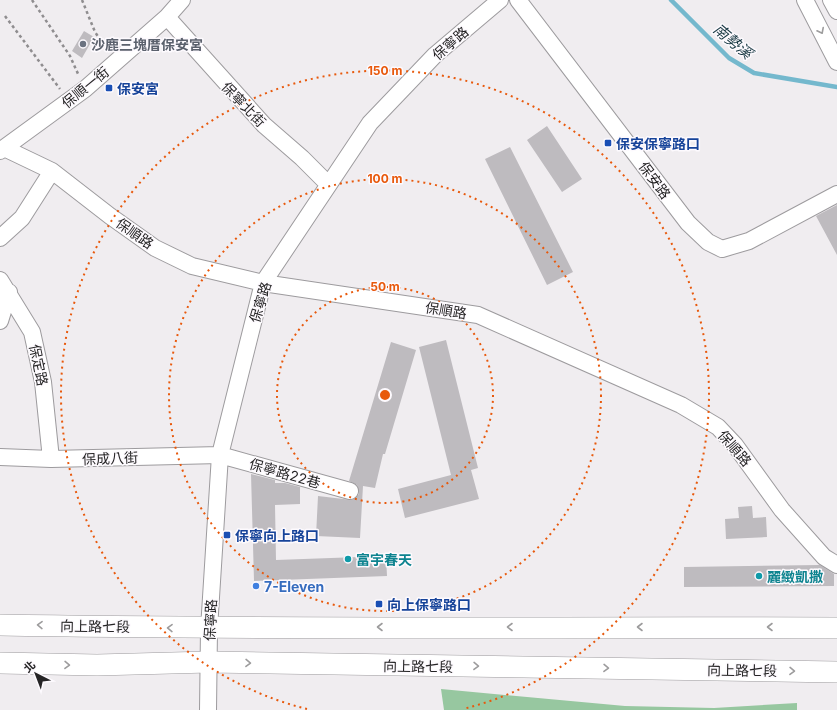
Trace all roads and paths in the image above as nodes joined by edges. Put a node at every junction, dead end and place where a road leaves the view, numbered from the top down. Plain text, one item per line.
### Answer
1 (32, 0) edge
2 (82, 0) edge
3 (182, 0) edge
4 (500, 0) edge
5 (518, 0) edge
6 (805, 0) edge
7 (831, 0) edge
8 (837, 11) edge
9 (5, 16) dead end
10 (167, 17) junction
11 (116, 62) junction
12 (837, 62) edge
13 (85, 89) junction
14 (68, 101) junction
15 (2, 149) edge
16 (52, 171) junction
17 (328, 184) junction
18 (837, 194) edge
19 (0, 238) edge
20 (263, 283) junction
21 (4, 286) edge
22 (0, 321) edge
23 (220, 455) junction
24 (0, 457) edge
25 (51, 459) junction
26 (350, 491) dead end
27 (837, 565) edge
28 (0, 625) edge
29 (837, 628) edge
30 (209, 629) junction
31 (209, 662) junction
32 (0, 664) edge
33 (837, 672) edge
34 (208, 710) edge

1 - 13 path
2 - 11 path
3 - 10 street, 保順一街
4 - 17 street, 保寧路
5 - 18 street, 保安路
6 -> 12 street
7 - 8 street
9 - 14 path
10 - 11 street, 保順一街
10 - 17 street, 保寧北街
11 - 13 street, 保順一街
13 - 14 street, 保順一街
14 - 15 street, 保順一街
15 - 16 street, 保順路
16 - 19 street
16 - 20 street, 保順路
17 - 20 street, 保寧路
20 - 23 street, 保寧路
20 - 27 street, 保順路
21 - 22 street
21 - 25 street, 保定路
23 - 25 street, 保成八街
23 - 26 street, 保寧路22巷
23 - 30 street, 保寧路
24 - 25 street, 保成八街
30 -> 28 main road, 向上路七段
29 -> 30 main road, 向上路七段
30 - 31 street, 保寧路
32 -> 31 main road, 向上路七段
31 -> 33 main road, 向上路七段
31 - 34 street, 保寧路

